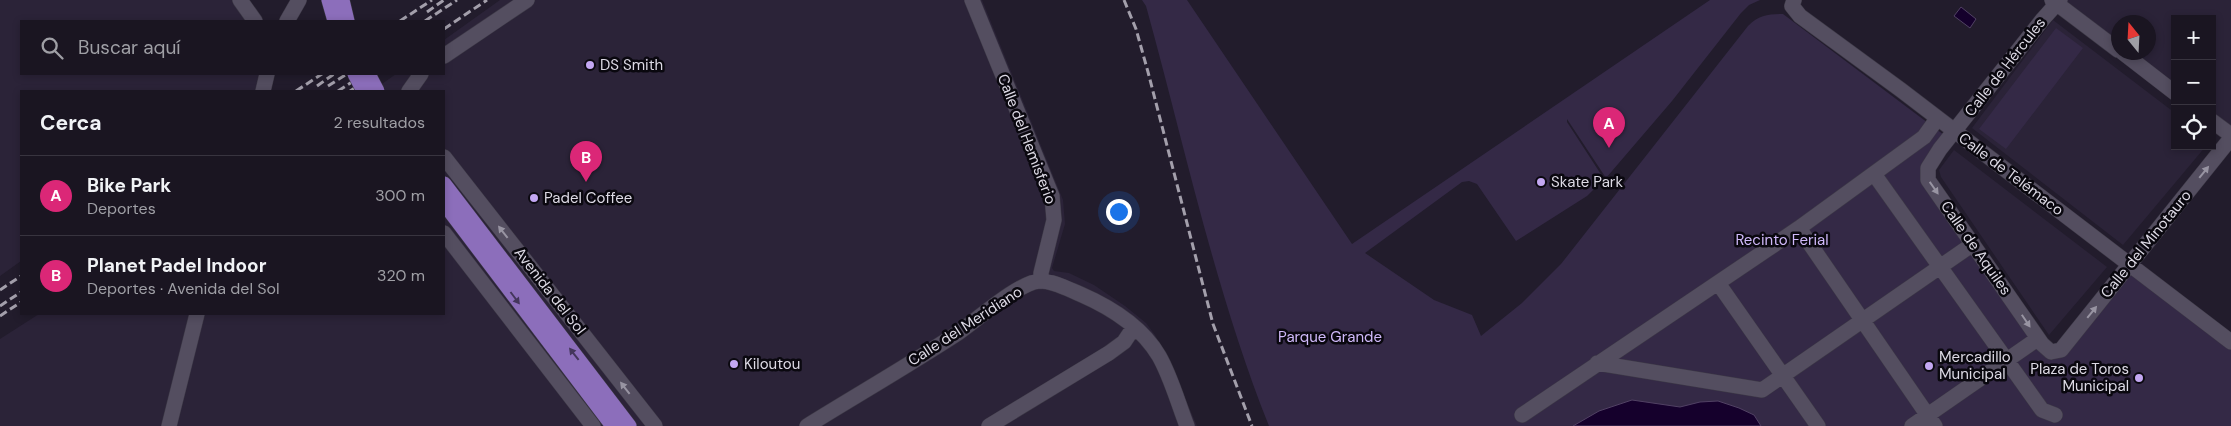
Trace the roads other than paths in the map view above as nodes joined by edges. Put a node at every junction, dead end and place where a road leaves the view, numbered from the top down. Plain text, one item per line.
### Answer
1 (240, 0) edge
2 (299, 0) edge
3 (329, 0) edge
4 (342, 0) edge
5 (527, 0) edge
6 (972, 0) edge
7 (2056, 1) edge
8 (1793, 3) edge
9 (254, 20) edge
10 (288, 20) edge
11 (335, 20) edge
12 (347, 20) edge
13 (2111, 44) edge
14 (445, 55) edge
15 (2132, 60) edge
16 (268, 75) edge
17 (356, 75) edge
18 (369, 75) edge
19 (420, 75) edge
20 (263, 90) edge
21 (363, 90) edge
22 (376, 90) edge
23 (410, 90) edge
24 (2171, 90) edge
25 (1938, 118) junction
26 (2216, 124) edge
27 (1954, 131) junction
28 (2231, 137) edge
29 (445, 158) edge
30 (1874, 174) junction
31 (445, 185) edge
32 (445, 204) edge
33 (1799, 228) junction
34 (445, 234) edge
35 (1973, 244) junction
36 (2130, 264) junction
37 (1940, 266) junction
38 (1040, 281) junction
39 (1718, 283) junction
40 (198, 315) edge
41 (1862, 321) junction
42 (1134, 327) junction
43 (2033, 342) dead end
44 (2231, 342) edge
45 (2062, 350) joint
46 (2007, 360) junction
47 (1597, 363) junction
48 (1783, 376) junction
49 (1522, 415) dead end
50 (2055, 415) dead end
51 (610, 416) edge
52 (826, 421) edge
53 (1931, 421) edge
54 (170, 426) edge
55 (593, 426) edge
56 (629, 426) edge
57 (655, 426) edge
58 (807, 426) edge
59 (989, 426) edge
60 (1187, 426) edge
61 (1818, 426) edge
62 (1912, 426) edge

1 - 9 street
2 - 10 street
3 - 11 main road
4 - 12 main road
5 - 14 street
6 - 38 street, Calle del Hemisferio
7 - 13 street
7 - 27 street, Calle de Hércules
8 - 25 street, Calle de Telémaco
15 - 24 street
16 - 20 street
17 - 21 main road, bridge
18 - 22 main road, bridge
19 - 23 street
25 - 27 street, Calle de Telémaco
25 - 30 street
26 - 28 street
27 -> 35 street, Calle de Aquiles
27 - 36 street, Calle de Telémaco
36 -> 28 street, Calle del Minotauro
57 -> 29 street, Avenida del Sol
30 - 33 street
30 - 37 street
51 -> 31 main road, Avenida del Sol
32 -> 51 main road, Avenida del Sol
33 - 39 street
33 - 41 street
34 - 55 street
35 - 37 street
35 -> 45 street, Calle de Aquiles
36 - 44 street, Calle de Telémaco
45 -> 36 street, Calle del Minotauro
37 - 41 street
37 - 46 street
38 - 42 street, Calle del Meridiano
38 - 52 street, Calle del Meridiano
39 - 47 street
39 - 48 street
40 - 54 street
41 - 48 street
41 - 53 street
42 - 59 street
42 - 60 street, Calle del Meridiano
43 - 46 street
46 - 50 street
46 - 53 street
47 - 48 street
47 - 49 street
48 - 61 street
51 - 56 main road, Avenida del Sol
52 - 58 street, Calle del Meridiano
53 - 62 street

